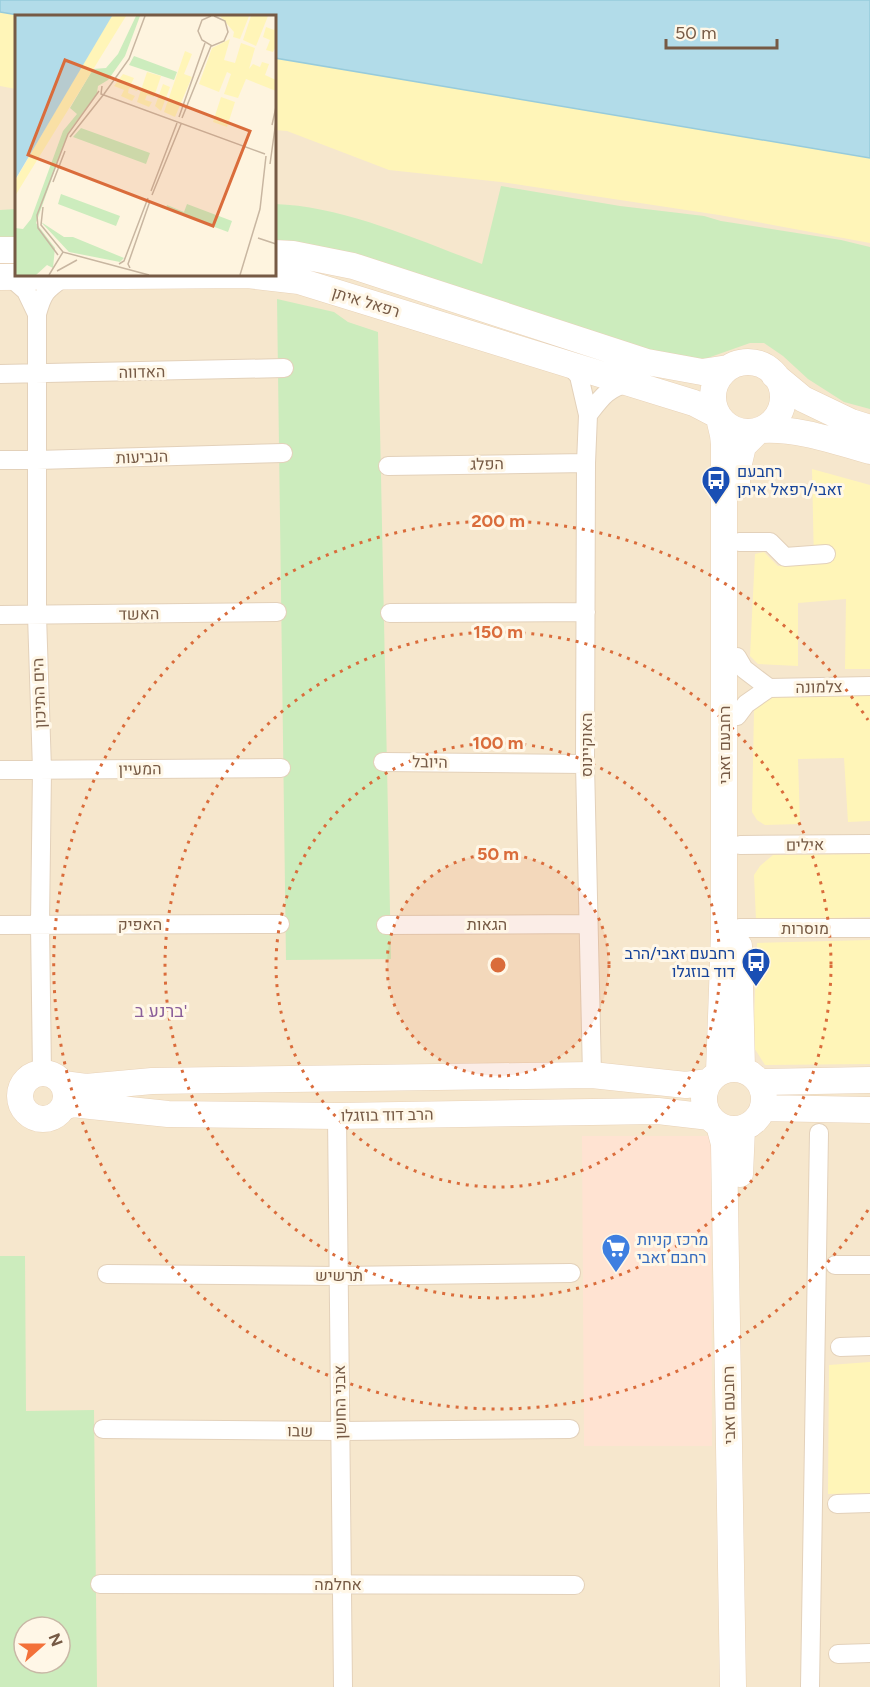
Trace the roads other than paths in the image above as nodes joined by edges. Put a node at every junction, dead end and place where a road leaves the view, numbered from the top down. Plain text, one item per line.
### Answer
1 (276, 253) edge
2 (156, 276) edge
3 (256, 276) edge
4 (5, 277) edge
5 (64, 277) junction
6 (37, 314) junction
7 (569, 365) junction
8 (284, 368) dead end
9 (728, 368) junction
10 (772, 372) junction
11 (0, 374) edge
12 (38, 374) junction
13 (629, 383) junction
14 (588, 415) junction
15 (718, 417) junction
16 (870, 428) edge
17 (759, 431) junction
18 (870, 451) edge
19 (283, 453) dead end
20 (0, 460) edge
21 (37, 460) junction
22 (586, 463) junction
23 (387, 466) dead end
24 (739, 542) junction
25 (826, 555) dead end
26 (277, 612) dead end
27 (586, 612) junction
28 (390, 613) dead end
29 (0, 615) edge
30 (37, 615) junction
31 (736, 657) junction
32 (870, 686) edge
33 (769, 688) junction
34 (737, 716) junction
35 (383, 762) dead end
36 (585, 764) junction
37 (281, 768) dead end
38 (0, 770) edge
39 (42, 770) junction
40 (870, 844) edge
41 (740, 845) junction
42 (40, 924) junction
43 (280, 924) dead end
44 (588, 924) junction
45 (0, 925) edge
46 (386, 925) dead end
47 (739, 928) junction
48 (870, 928) edge
49 (592, 1075) junction
50 (732, 1076) junction
51 (870, 1080) edge
52 (49, 1086) junction
53 (0, 1088) edge
54 (763, 1108) junction
55 (12, 1109) edge
56 (870, 1110) edge
57 (338, 1116) junction
58 (723, 1123) junction
59 (819, 1133) dead end
60 (835, 1265) dead end
61 (870, 1265) edge
62 (107, 1274) dead end
63 (571, 1274) dead end
64 (339, 1275) junction
65 (870, 1346) edge
66 (840, 1347) dead end
67 (103, 1429) dead end
68 (570, 1429) dead end
69 (341, 1431) junction
70 (870, 1503) edge
71 (837, 1504) dead end
72 (100, 1584) dead end
73 (342, 1584) junction
74 (575, 1585) dead end
75 (870, 1653) edge
76 (838, 1654) dead end
77 (344, 1687) edge
78 (733, 1687) edge
79 (745, 1687) edge
80 (810, 1687) edge

1 - 9 street, רפאל איתן
2 - 5 street, רפאל איתן
3 - 7 street, רפאל איתן
4 - 5 street, רפאל איתן
4 - 6 street, הים התיכון
5 - 6 street, הים התיכון
6 - 12 street, הים התיכון
7 - 13 street, רפאל איתן
7 - 14 street, האוקיינוס
8 - 12 street, האדווה
9 - 10 street
9 - 15 street
10 - 16 street
10 - 17 street
11 - 12 street, האדווה
12 - 21 street, הים התיכון
13 - 14 street
13 - 15 street, רפאל איתן
14 - 22 street, האוקיינוס
15 - 17 street
15 - 50 street, רחבעם זאבי
17 - 18 street
17 - 24 street, רחבעם זאבי
19 - 21 street, הנביעות
20 - 21 street, הנביעות
21 - 30 street, הים התיכון
22 - 23 street, הפלג
22 - 27 street, האוקיינוס
24 - 25 street
24 - 31 street, רחבעם זאבי
26 - 30 street, האשד
27 - 28 street
27 - 36 street, האוקיינוס
29 - 30 street, האשד
30 - 39 street, הים התיכון
31 - 33 street
31 - 34 street, רחבעם זאבי
32 - 33 street, צלמונה
33 - 34 street
34 - 41 street, רחבעם זאבי
35 - 36 street, היובל
36 - 44 street, האוקיינוס
37 - 39 street, המעיין
38 - 39 street, המעיין
39 - 42 street, הים התיכון
40 - 41 street, אילים
41 - 47 street, רחבעם זאבי
42 - 43 street, האפיק
42 - 45 street, האפיק
42 - 52 street, הים התיכון
44 - 46 street, הגאות
44 - 49 street, האוקיינוס
47 - 48 street, מוסרות
47 - 50 street, רחבעם זאבי
49 - 50 street, הרב דוד בוזגלו
49 - 52 street, הרב דוד בוזגלו
50 - 51 street, הרב דוד בוזגלו
50 - 54 street
50 - 58 street
52 - 53 street, הרב דוד בוזגלו
52 - 55 street
52 - 55 street
52 - 57 street, הרב דוד בוזגלו
54 - 56 street
54 - 58 street
57 - 58 street, הרב דוד בוזגלו
57 - 64 street, אבני החושן
58 - 78 street, רחבעם זאבי
58 - 79 street, רחבעם זאבי
59 - 80 street
60 - 61 street
62 - 64 street, תרשיש
63 - 64 street, תרשיש
64 - 69 street, אבני החושן
65 - 66 street
67 - 69 street, שבו
68 - 69 street, שבו
69 - 73 street, אבני החושן
70 - 71 street
72 - 73 street, אחלמה
73 - 74 street, אחלמה
73 - 77 street, אבני החושן
75 - 76 street

